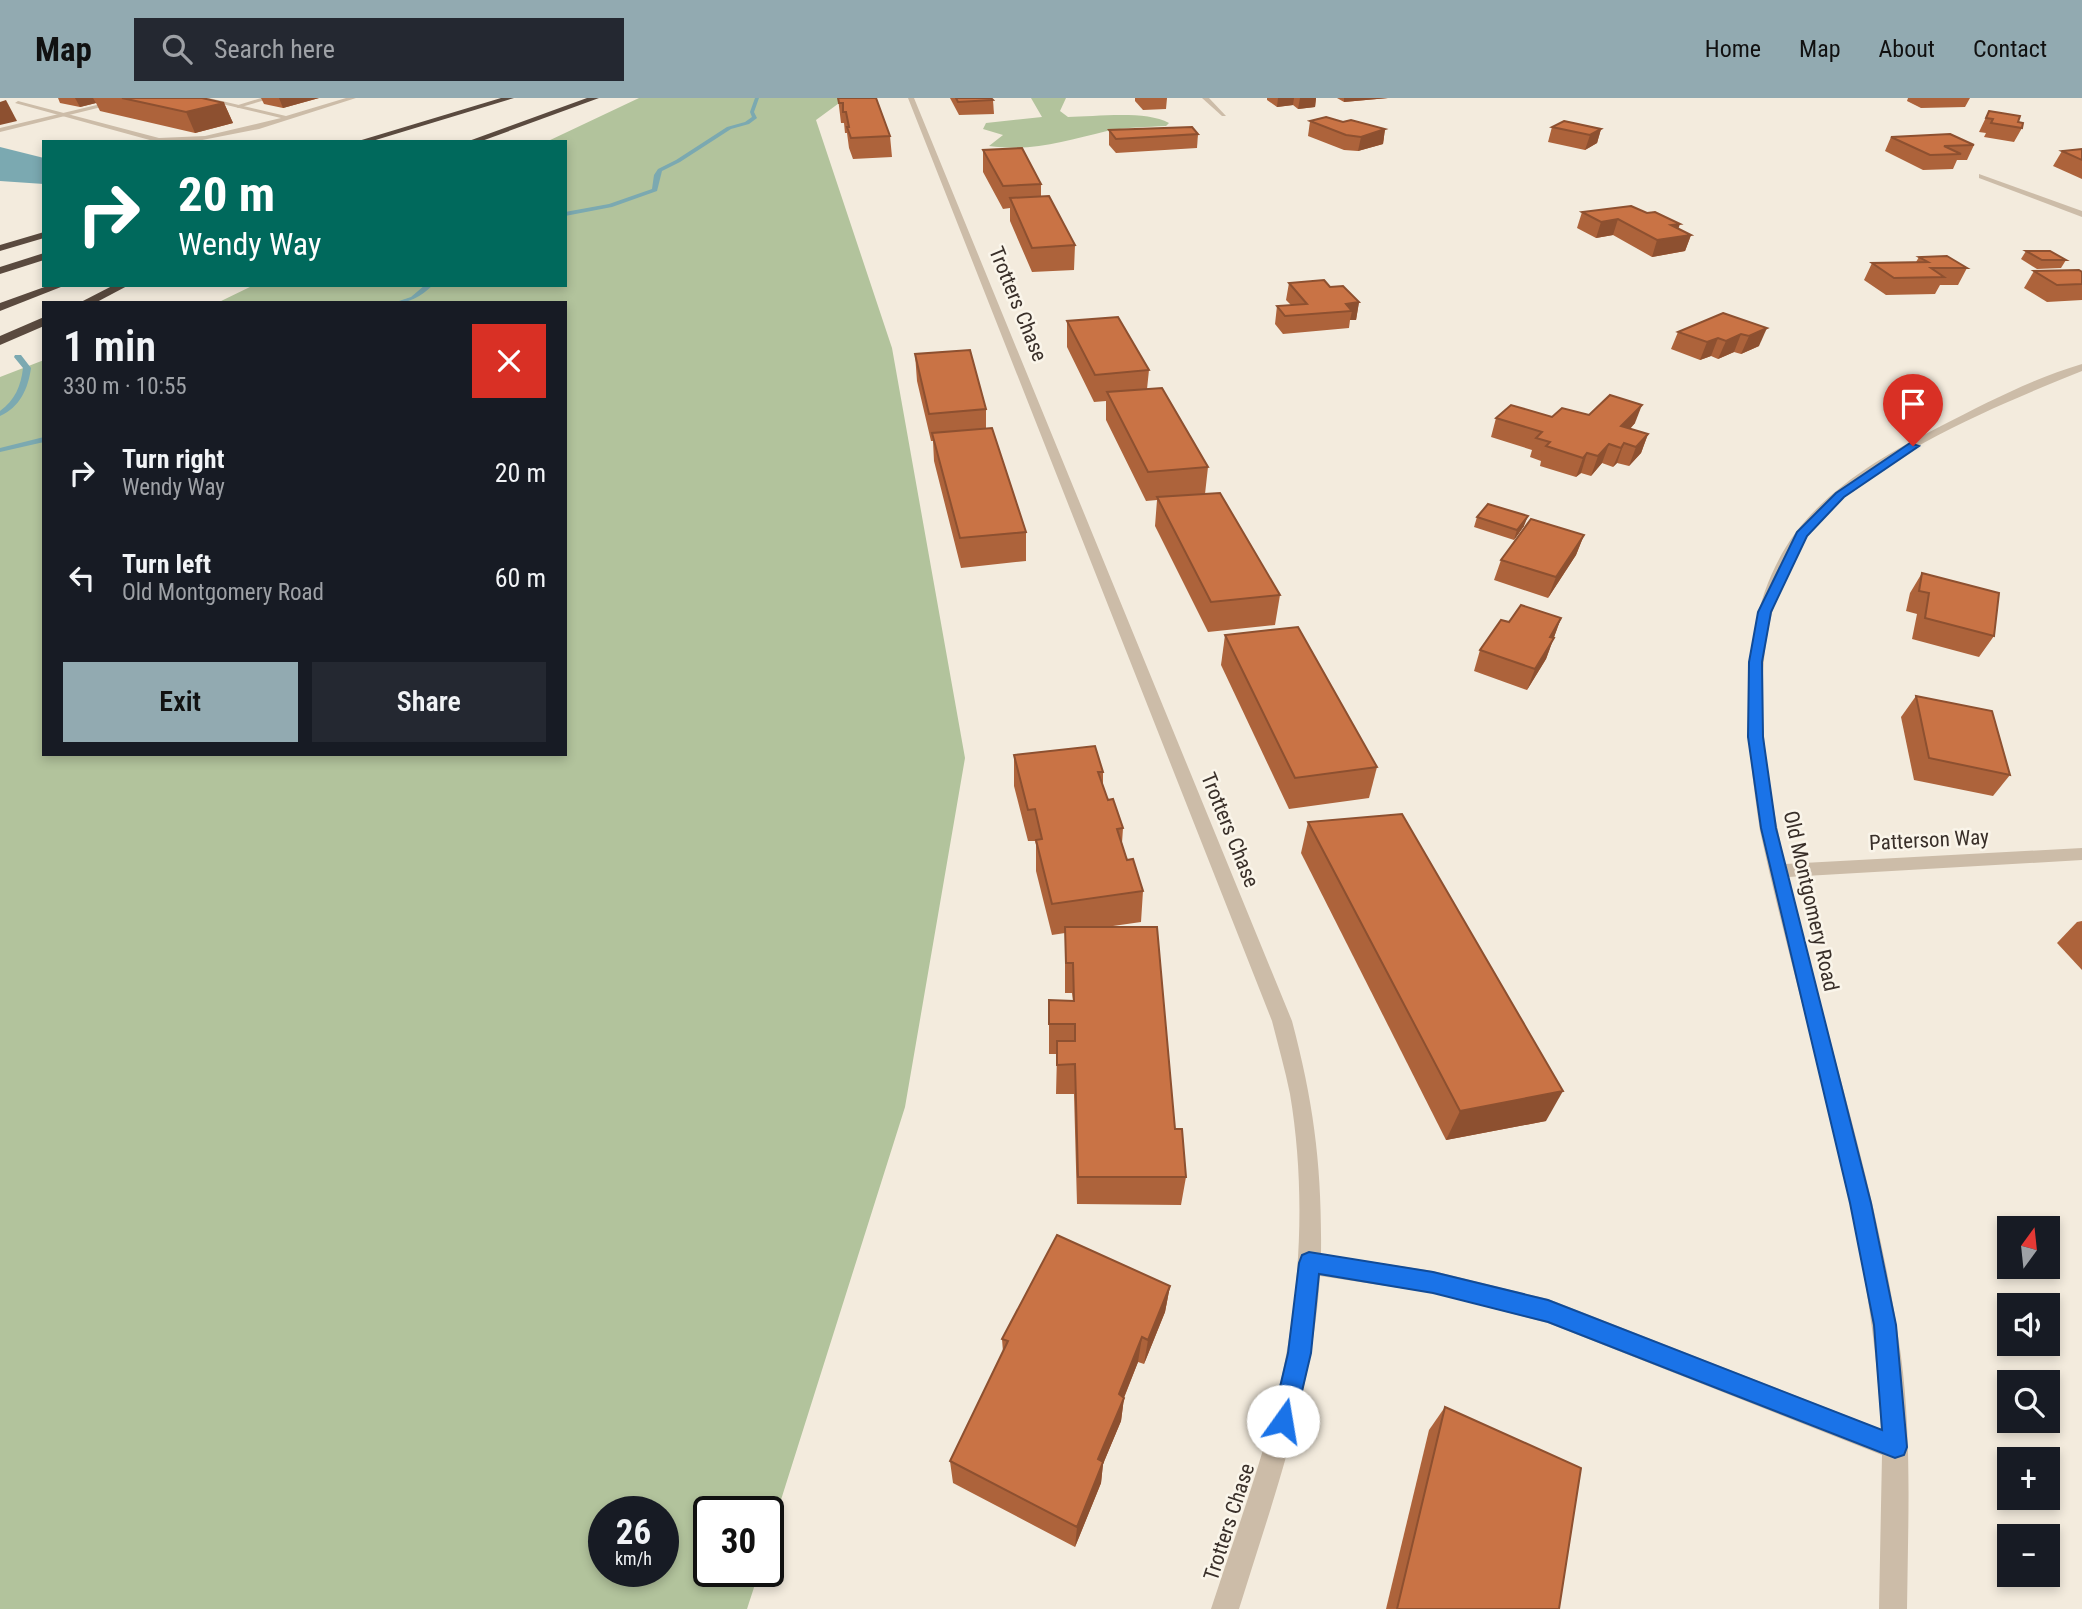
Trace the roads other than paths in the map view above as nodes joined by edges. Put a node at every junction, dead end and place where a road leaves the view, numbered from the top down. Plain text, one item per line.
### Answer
1 (41, 98) edge
2 (135, 98) edge
3 (200, 98) edge
4 (269, 98) edge
5 (353, 98) edge
6 (510, 98) edge
7 (521, 98) edge
8 (595, 98) edge
9 (911, 98) edge
10 (1205, 98) edge
11 (18, 103) junction
12 (9, 106) dead end
13 (238, 106) junction
14 (567, 108) junction
15 (65, 115) junction
16 (1224, 115) dead end
17 (286, 117) junction
18 (0, 130) edge
19 (159, 140) edge
20 (189, 140) edge
21 (366, 140) edge
22 (395, 140) edge
23 (476, 140) edge
24 (485, 140) edge
25 (1982, 176) dead end
26 (2082, 214) edge
27 (42, 236) edge
28 (0, 248) edge
29 (42, 257) edge
30 (0, 271) edge
31 (55, 287) edge
32 (120, 287) edge
33 (89, 301) edge
34 (0, 307) edge
35 (42, 322) edge
36 (0, 341) edge
37 (2082, 367) edge
38 (2082, 854) edge
39 (1778, 871) junction
40 (1309, 1263) junction
41 (1895, 1447) junction
42 (1224, 1609) edge
43 (1893, 1609) edge

1 - 11 street
2 - 15 street
3 - 13 street
4 - 13 street
5 - 17 street
6 - 21 highway
7 - 22 highway
8 - 14 highway
9 - 40 street, Trotters Chase
10 - 16 street
11 - 12 street
11 - 15 street
13 - 17 street
14 - 23 highway
14 - 24 highway
15 - 18 street
15 - 19 street
17 - 20 street
25 - 26 street
27 - 28 highway
29 - 30 highway
31 - 34 highway
32 - 33 highway
35 - 36 highway
37 - 39 street, Old Montgomery Road
38 - 39 street, Patterson Way
39 - 41 street, Old Montgomery Road
40 - 41 street
40 - 42 street, Trotters Chase
41 - 43 street, Old Montgomery Road

